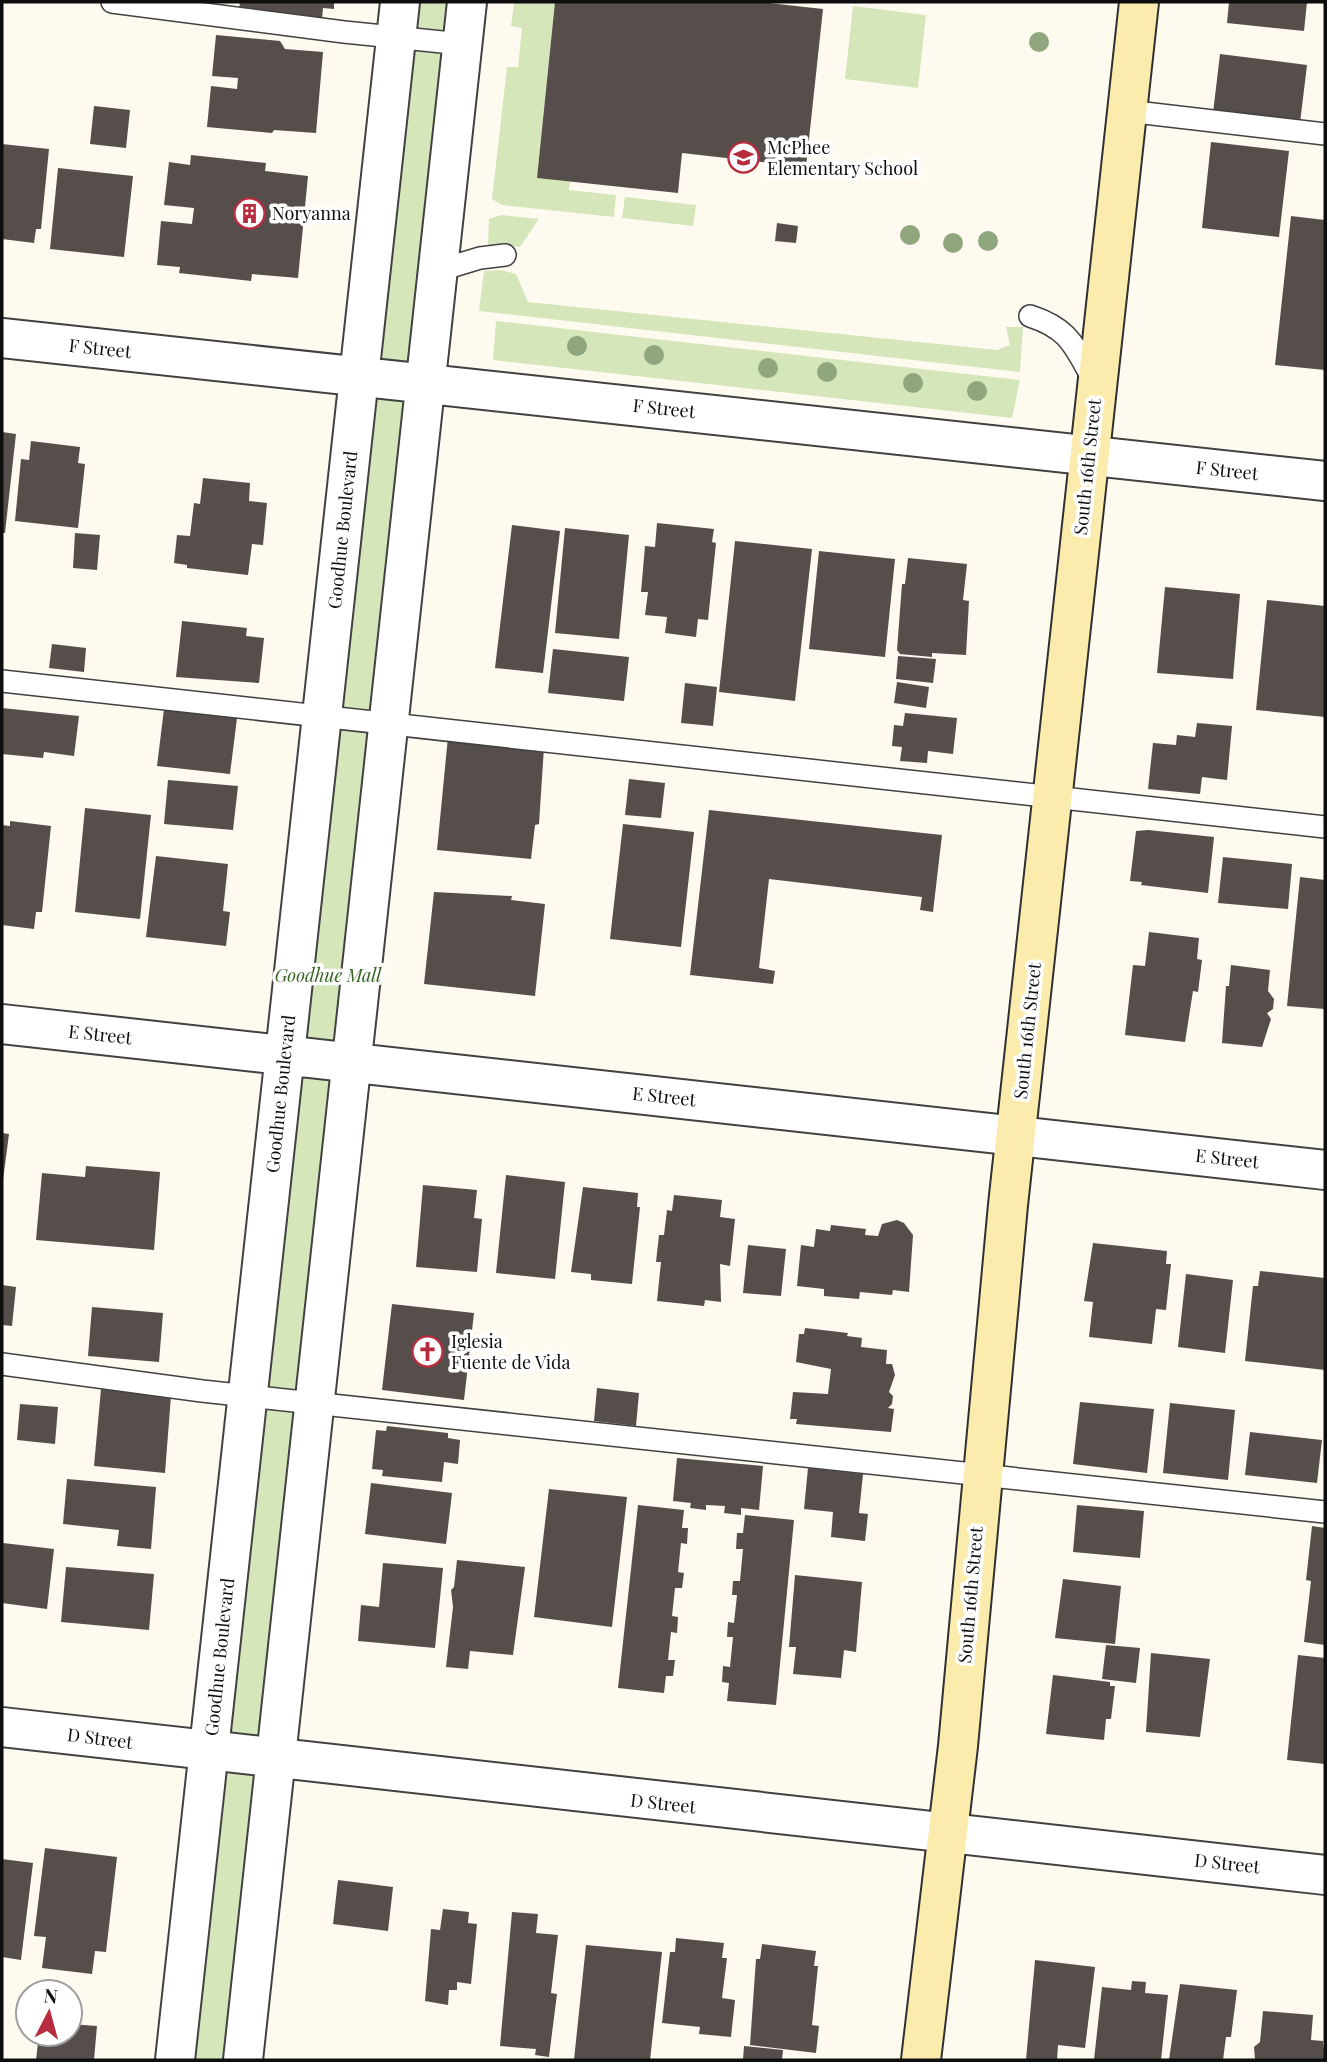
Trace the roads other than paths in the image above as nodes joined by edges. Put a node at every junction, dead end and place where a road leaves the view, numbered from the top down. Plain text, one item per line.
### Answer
1 (112, 2) edge
2 (467, 2) edge
3 (1139, 2) edge
4 (398, 20) edge
5 (462, 44) junction
6 (1126, 111) junction
7 (1325, 134) edge
8 (505, 255) dead end
9 (437, 271) junction
10 (1030, 316) dead end
11 (2, 338) edge
12 (361, 377) junction
13 (425, 384) junction
14 (1097, 386) junction
15 (1089, 455) junction
16 (1325, 481) edge
17 (2, 681) edge
18 (323, 715) junction
19 (388, 722) junction
20 (1053, 798) junction
21 (1325, 827) edge
22 (2, 1024) edge
23 (286, 1056) junction
24 (352, 1063) junction
25 (1017, 1135) junction
26 (1325, 1170) edge
27 (2, 1364) edge
28 (247, 1395) junction
29 (314, 1402) junction
30 (982, 1474) junction
31 (1325, 1512) edge
32 (2, 1727) edge
33 (210, 1752) junction
34 (275, 1760) junction
35 (948, 1835) junction
36 (1325, 1875) edge
37 (176, 2060) edge
38 (243, 2060) edge
39 (921, 2060) edge

1 - 4 lane
2 - 5 street
3 - 6 main road, South 16th Street
4 - 5 lane
4 - 12 street, Goodhue Boulevard
5 - 9 street
6 - 7 lane
6 - 14 main road, South 16th Street
8 - 9 lane
9 - 13 street
10 - 14 lane
11 - 12 street, F Street
12 - 13 street, F Street
12 - 18 street, Goodhue Boulevard
13 - 15 street, F Street
13 - 19 street
14 - 15 main road, South 16th Street
15 - 16 street, F Street
15 - 20 main road, South 16th Street
17 - 18 lane
18 - 19 lane
18 - 23 street, Goodhue Boulevard
19 - 20 lane
19 - 24 street
20 - 21 lane
20 - 25 main road, South 16th Street
22 - 23 street, E Street
23 - 24 street, E Street
23 - 28 street, Goodhue Boulevard
24 - 25 street, E Street
24 - 29 street
25 - 26 street, E Street
25 - 30 main road, South 16th Street
27 - 28 lane
28 - 29 lane
28 - 33 street, Goodhue Boulevard
29 - 30 lane
29 - 34 street
30 - 31 lane
30 - 35 main road, South 16th Street
32 - 33 street, D Street
33 - 34 street, D Street
33 - 37 street, Goodhue Boulevard
34 - 35 street, D Street
34 - 38 street
35 - 36 street, D Street
35 - 39 main road, South 16th Street

